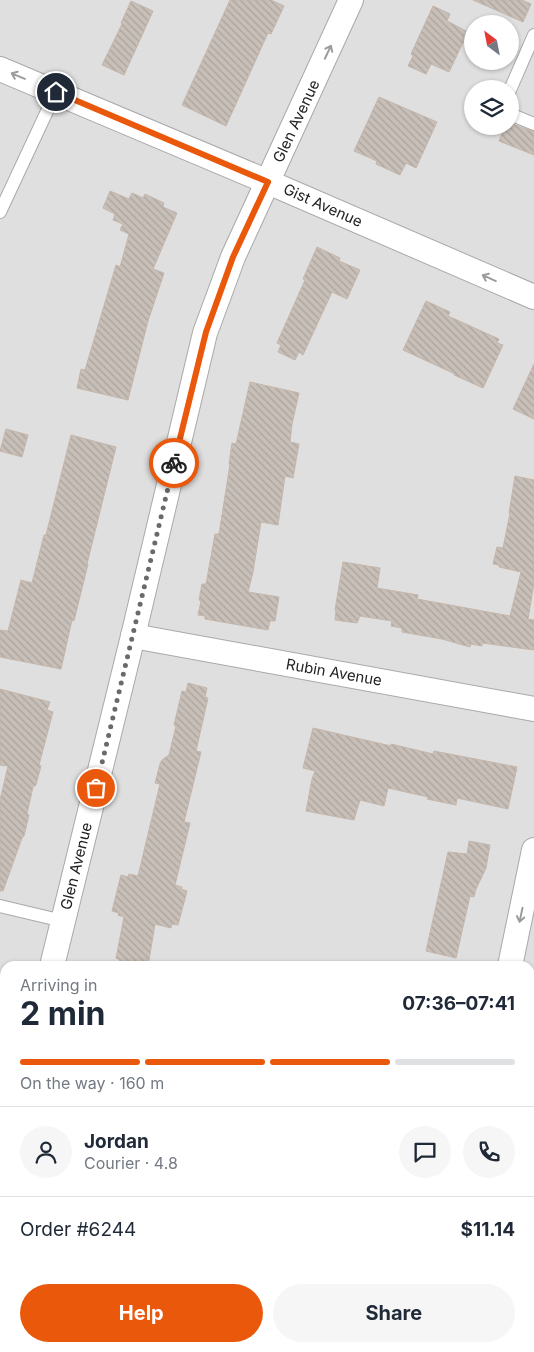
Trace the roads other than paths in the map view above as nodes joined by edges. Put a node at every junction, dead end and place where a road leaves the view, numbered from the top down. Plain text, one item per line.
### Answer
1 (351, 0) edge
2 (534, 35) edge
3 (0, 69) edge
4 (514, 80) edge
5 (56, 92) junction
6 (519, 118) edge
7 (534, 124) edge
8 (268, 182) junction
9 (0, 212) edge
10 (534, 297) edge
11 (133, 636) junction
12 (534, 709) edge
13 (534, 850) edge
14 (0, 906) edge
15 (63, 921) junction
16 (53, 961) edge
17 (511, 961) edge

8 -> 1 street, Glen Avenue
2 - 4 lane
5 -> 3 street, Gist Avenue
5 - 8 street, Gist Avenue
5 - 9 lane
6 - 7 lane
10 -> 8 street, Gist Avenue
8 - 11 street, Glen Avenue
11 - 12 street, Rubin Avenue
11 - 15 street, Glen Avenue
13 -> 17 street
14 - 15 lane
15 - 16 street, Glen Avenue

